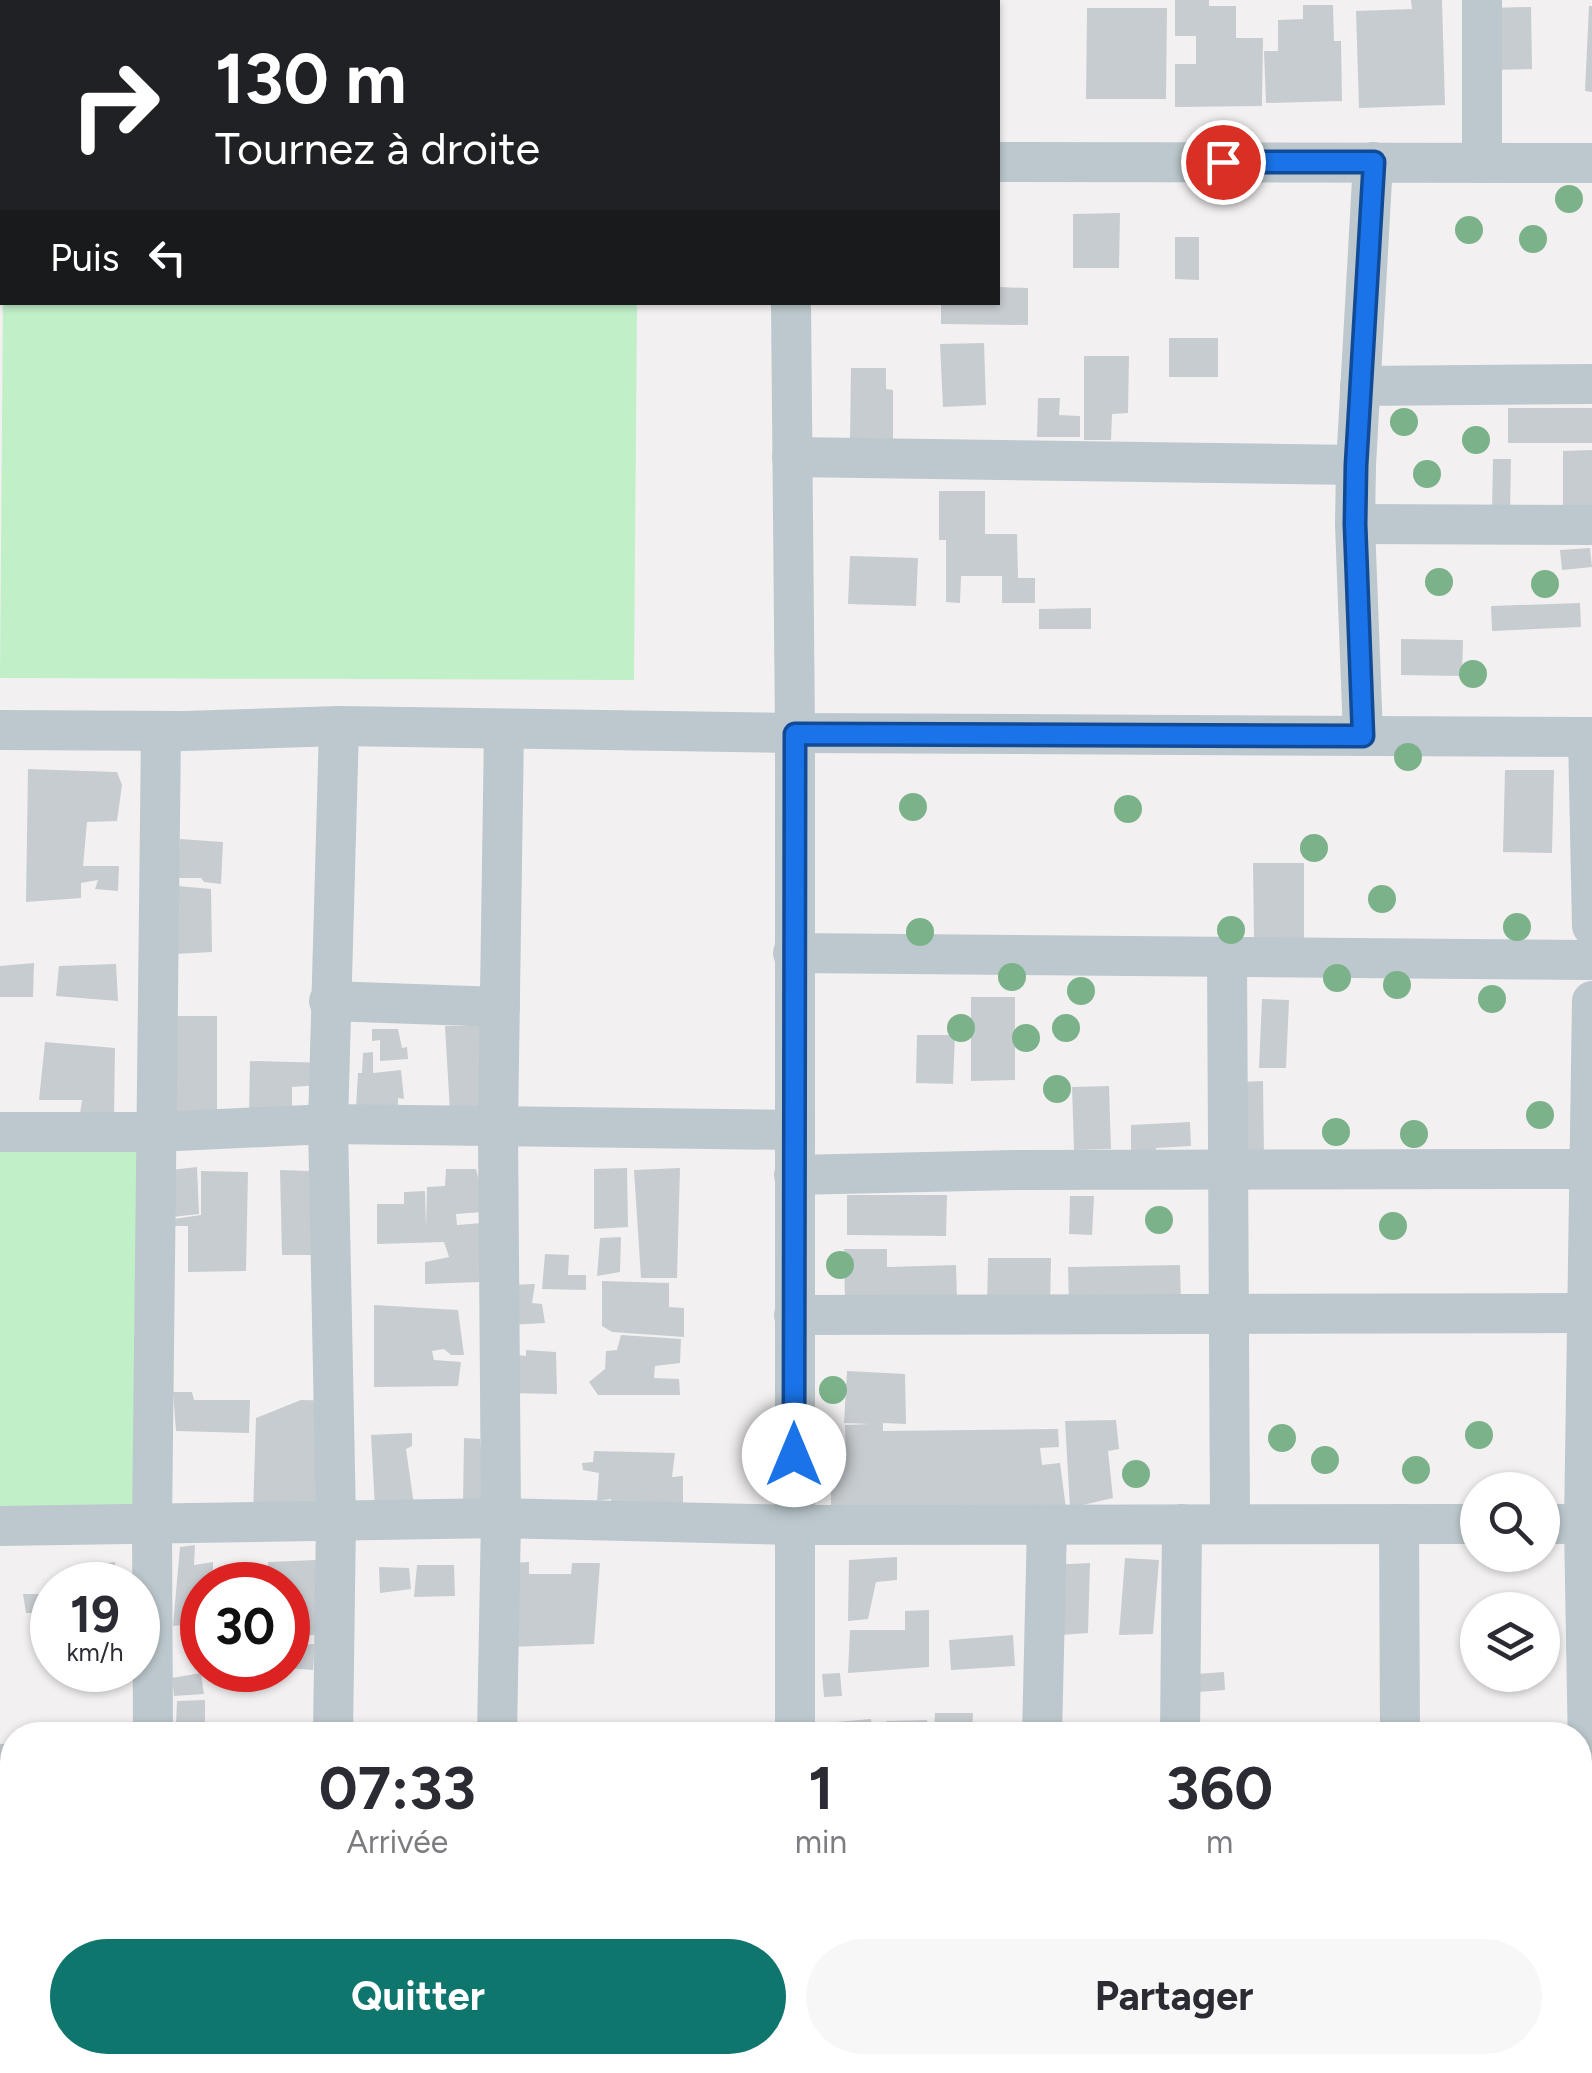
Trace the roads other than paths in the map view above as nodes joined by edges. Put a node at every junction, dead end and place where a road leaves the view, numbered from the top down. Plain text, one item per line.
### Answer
1 (1482, 0) edge
2 (1000, 162) edge
3 (1374, 162) junction
4 (1482, 162) junction
5 (1592, 163) edge
6 (792, 305) edge
7 (1592, 384) edge
8 (1360, 386) junction
9 (792, 457) junction
10 (1356, 465) junction
11 (1355, 524) junction
12 (1592, 525) edge
13 (338, 726) junction
14 (504, 729) junction
15 (0, 730) edge
16 (161, 731) junction
17 (795, 734) junction
18 (1363, 736) junction
19 (1590, 737) edge
20 (1592, 926) edge
21 (793, 953) junction
22 (1227, 956) junction
23 (1592, 960) edge
24 (1592, 1001) edge
25 (330, 1002) junction
26 (500, 1007) junction
27 (328, 1124) junction
28 (498, 1128) junction
29 (793, 1130) junction
30 (0, 1132) edge
31 (156, 1132) junction
32 (1591, 1145) edge
33 (1228, 1170) junction
34 (794, 1175) junction
35 (1587, 1313) junction
36 (1229, 1314) junction
37 (794, 1315) junction
38 (501, 1518) junction
39 (336, 1519) junction
40 (1046, 1524) junction
41 (1182, 1524) junction
42 (1230, 1524) junction
43 (1400, 1524) junction
44 (1460, 1524) edge
45 (1560, 1524) edge
46 (1588, 1524) edge
47 (795, 1525) junction
48 (0, 1526) edge
49 (152, 1526) junction
50 (153, 1722) edge
51 (332, 1722) edge
52 (497, 1722) edge
53 (795, 1722) edge
54 (1042, 1722) edge
55 (1180, 1722) edge
56 (1400, 1722) edge
57 (1590, 1722) edge

1 - 4 street
2 - 3 street
3 - 4 street
3 - 8 street
4 - 5 street
6 - 9 street
7 - 8 street
8 - 10 street
9 - 10 street
9 - 17 street
10 - 11 street
11 - 12 street
11 - 18 street
13 - 14 street
13 - 16 street
13 - 25 street
14 - 17 street
14 - 26 street
15 - 16 street
16 - 31 street
17 - 18 street
17 - 21 street
18 - 19 street
19 - 20 street
21 - 22 street
21 - 29 street
22 - 23 street
22 - 33 street
24 - 32 street
25 - 26 street
25 - 27 street
26 - 28 street
27 - 28 street
27 - 31 street
27 - 39 street
28 - 29 street
28 - 38 street
29 - 34 street
30 - 31 street
31 - 49 street
32 - 33 street
32 - 35 street
33 - 34 street
33 - 36 street
34 - 37 street
35 - 36 street
35 - 46 street
36 - 37 street
36 - 42 street
37 - 47 street
38 - 39 street
38 - 47 street
38 - 52 street
39 - 49 street
39 - 51 street
40 - 41 street
40 - 47 street
40 - 54 street
41 - 42 street
41 - 55 street
42 - 43 street
43 - 44 street
43 - 56 street
45 - 46 street
46 - 57 street
47 - 53 street
48 - 49 street
49 - 50 street

